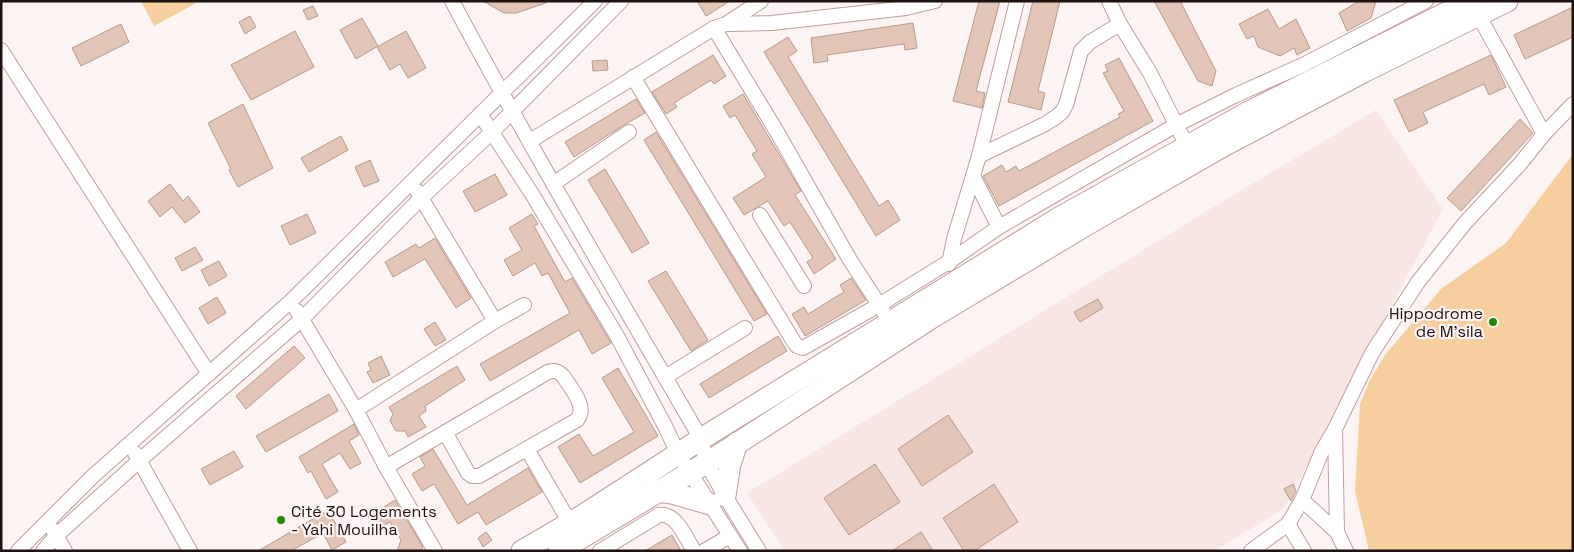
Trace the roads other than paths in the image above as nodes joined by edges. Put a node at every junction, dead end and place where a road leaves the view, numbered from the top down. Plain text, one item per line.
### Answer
1 (452, 1) edge
2 (595, 1) edge
3 (621, 1) edge
4 (935, 1) edge
5 (1016, 1) edge
6 (1109, 1) edge
7 (1426, 1) edge
8 (1507, 1) edge
9 (753, 3) edge
10 (1473, 6) edge
11 (1120, 24) junction
12 (720, 26) junction
13 (1, 50) edge
14 (633, 78) junction
15 (502, 93) junction
16 (1573, 104) edge
17 (513, 111) junction
18 (480, 114) junction
19 (1176, 125) junction
20 (492, 132) junction
21 (629, 132) dead end
22 (1544, 134) junction
23 (530, 141) junction
24 (1188, 146) junction
25 (979, 156) junction
26 (973, 176) junction
27 (411, 183) junction
28 (553, 184) junction
29 (421, 198) junction
30 (760, 215) dead end
31 (999, 227) junction
32 (950, 261) junction
33 (804, 286) dead end
34 (944, 289) junction
35 (290, 302) junction
36 (524, 305) dead end
37 (879, 305) junction
38 (302, 319) junction
39 (495, 321) junction
40 (891, 322) junction
41 (745, 328) dead end
42 (209, 374) junction
43 (665, 377) junction
44 (356, 410) junction
45 (1335, 429) junction
46 (445, 432) junction
47 (701, 439) junction
48 (736, 443) junction
49 (129, 444) junction
50 (527, 449) junction
51 (678, 454) junction
52 (140, 460) junction
53 (386, 467) junction
54 (698, 467) junction
55 (656, 492) junction
56 (717, 500) junction
57 (1302, 500) junction
58 (48, 520) junction
59 (581, 524) junction
60 (1288, 524) junction
61 (1337, 532) junction
62 (56, 536) junction
63 (730, 536) junction
64 (601, 550) edge
65 (18, 551) edge
66 (43, 551) edge
67 (65, 551) edge
68 (190, 551) edge
69 (435, 551) edge
70 (522, 551) edge
71 (559, 551) edge
72 (694, 551) edge
73 (704, 551) edge
74 (740, 551) edge
75 (760, 551) edge
76 (1251, 551) edge
77 (1304, 551) edge
78 (1346, 551) edge

1 - 15 street
2 - 15 street
3 - 17 street
4 - 12 street
5 - 25 street
6 - 11 street
7 - 19 street
8 - 10 main road
9 - 12 street
10 - 22 street
10 - 24 main road
10 - 48 main road
11 - 19 street
11 - 25 street
12 - 14 street
12 - 37 street
13 - 42 street
14 - 23 street
14 - 37 street
15 - 17 street
15 - 18 street
16 - 22 street
17 - 20 street
17 - 23 street
18 - 20 street
18 - 27 street
19 - 24 street
19 - 31 street
20 - 29 street
20 - 51 street
21 - 28 street
22 - 45 street
23 - 28 street
24 - 34 main road
25 - 26 street
26 - 31 street
26 - 32 street
27 - 29 street
27 - 35 street
28 - 43 street
29 - 38 street
29 - 39 street
30 - 33 street
31 - 32 street
32 - 34 street
32 - 37 street
34 - 40 main road
35 - 38 street
35 - 42 street
36 - 39 street
37 - 40 street
38 - 44 street
38 - 52 street
39 - 44 street
40 - 47 main road
41 - 43 street
42 - 49 street
43 - 47 street
44 - 53 street
45 - 57 street
45 - 61 street
46 - 50 street
46 - 50 street
46 - 53 street
47 - 51 main road
47 - 54 street
48 - 54 main road
48 - 56 main road
49 - 52 street
49 - 58 street
50 - 59 street
51 - 54 street
51 - 59 main road
52 - 62 street
52 - 68 street
53 - 69 street
54 - 55 main road
54 - 56 street
54 - 56 street
55 - 56 main road
55 - 59 main road
56 - 63 street
56 - 75 street
57 - 60 street
57 - 61 street
58 - 62 street
58 - 65 street
59 - 64 street
59 - 70 main road
59 - 71 main road
60 - 76 street
60 - 77 street
61 - 78 street
62 - 66 street
62 - 67 street
63 - 73 street
63 - 74 street
64 - 72 street

